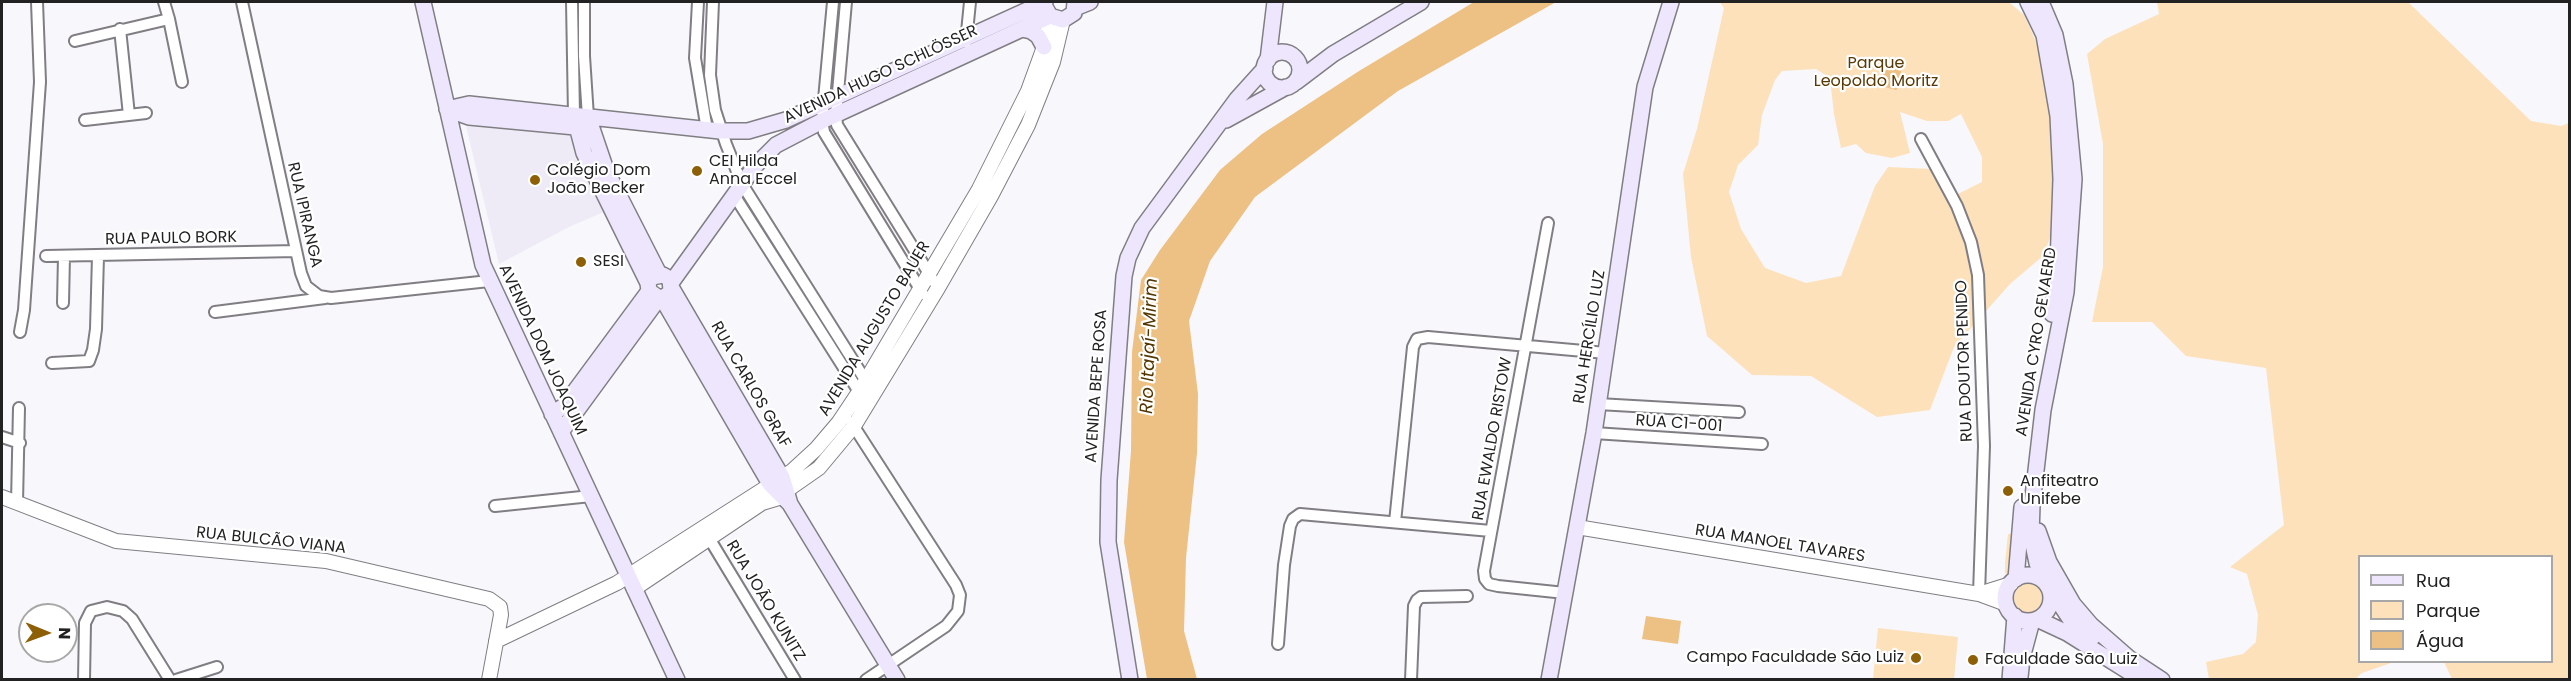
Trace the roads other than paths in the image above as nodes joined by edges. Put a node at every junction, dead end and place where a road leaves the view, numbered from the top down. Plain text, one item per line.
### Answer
1 (38, 2) edge
2 (164, 2) edge
3 (242, 2) edge
4 (425, 2) edge
5 (698, 2) edge
6 (713, 2) edge
7 (833, 2) edge
8 (846, 2) edge
9 (970, 2) edge
10 (1090, 2) edge
11 (1275, 2) edge
12 (1421, 2) edge
13 (1671, 2) edge
14 (2028, 2) edge
15 (2042, 2) edge
16 (1075, 5) edge
17 (572, 6) edge
18 (584, 6) edge
19 (1051, 10) edge
20 (697, 16) junction
21 (711, 18) junction
22 (169, 19) junction
23 (1273, 19) junction
24 (120, 29) junction
25 (1022, 29) junction
26 (966, 40) junction
27 (75, 41) dead end
28 (1044, 47) junction
29 (1290, 54) junction
30 (1333, 54) junction
31 (964, 57) junction
32 (1267, 64) junction
33 (182, 82) dead end
34 (1291, 84) junction
35 (831, 100) junction
36 (447, 109) junction
37 (146, 113) dead end
38 (129, 115) junction
39 (829, 118) junction
40 (85, 120) dead end
41 (582, 122) junction
42 (1022, 122) junction
43 (1221, 123) junction
44 (713, 130) junction
45 (1921, 139) dead end
46 (738, 190) junction
47 (985, 192) junction
48 (880, 194) junction
49 (867, 202) junction
50 (1548, 223) dead end
51 (296, 251) junction
52 (785, 252) junction
53 (46, 256) dead end
54 (64, 256) junction
55 (98, 256) junction
56 (775, 259) junction
57 (929, 273) junction
58 (489, 281) junction
59 (660, 288) junction
60 (938, 288) junction
61 (921, 289) junction
62 (331, 297) junction
63 (63, 303) dead end
64 (929, 303) junction
65 (818, 304) junction
66 (808, 311) junction
67 (215, 312) dead end
68 (20, 332) dead end
69 (1525, 345) junction
70 (1606, 353) junction
71 (52, 363) dead end
72 (863, 386) junction
73 (871, 399) junction
74 (1598, 404) junction
75 (19, 408) dead end
76 (1739, 412) dead end
77 (552, 414) junction
78 (845, 414) junction
79 (854, 426) junction
80 (561, 432) junction
81 (1594, 433) junction
82 (2, 437) edge
83 (20, 443) junction
84 (1762, 444) dead end
85 (782, 490) junction
86 (591, 496) junction
87 (2, 497) edge
88 (17, 503) junction
89 (2032, 505) junction
90 (495, 506) dead end
91 (1395, 522) junction
92 (1577, 527) junction
93 (1491, 531) junction
94 (706, 533) junction
95 (631, 582) junction
96 (2013, 582) junction
97 (2046, 584) junction
98 (1565, 593) junction
99 (1978, 594) junction
100 (1467, 596) dead end
101 (2011, 610) junction
102 (2035, 620) junction
103 (496, 641) junction
104 (1278, 644) dead end
105 (2131, 660) junction
106 (888, 665) junction
107 (217, 667) dead end
108 (2016, 673) edge
109 (84, 680) edge
110 (170, 680) edge
111 (176, 680) edge
112 (489, 680) edge
113 (677, 680) edge
114 (795, 680) edge
115 (866, 680) edge
116 (897, 680) edge
117 (1130, 680) edge
118 (1411, 680) edge
119 (1549, 680) edge
120 (2142, 680) edge
121 (2162, 680) edge

1 - 68 street
2 - 22 street
3 - 51 street, RUA IPIRANGA
4 - 36 main road, AVENIDA DOM JOAQUIM
5 - 20 street
6 - 21 street
7 - 35 street
8 - 35 street
9 - 26 street
10 - 16 main road
11 - 23 main road
12 - 30 main road, AVENIDA BEPE ROSA
13 - 70 main road, RUA HERCÍLIO LUZ
14 - 96 main road, AVENIDA CYRO GEVAERD
15 - 89 main road, AVENIDA CYRO GEVAERD
16 - 19 main road
17 - 18 street
17 - 41 street
18 - 41 street
19 - 25 main road, AVENIDA HUGO SCHLÖSSER
19 - 26 main road, AVENIDA HUGO SCHLÖSSER
19 - 28 street, AVENIDA AUGUSTO BAUER
19 - 42 street, AVENIDA AUGUSTO BAUER
20 - 21 street
20 - 44 street
21 - 44 street
22 - 24 street
22 - 33 street
23 - 29 main road
23 - 32 main road
24 - 27 street
24 - 38 street
25 - 28 main road
25 - 31 main road, AVENIDA HUGO SCHLÖSSER
26 - 31 street
26 - 35 main road, AVENIDA HUGO SCHLÖSSER
28 - 42 street, AVENIDA AUGUSTO BAUER
29 - 30 main road
29 - 32 main road
29 - 34 main road
30 - 34 main road, AVENIDA BEPE ROSA
31 - 39 main road, AVENIDA HUGO SCHLÖSSER
32 - 34 main road
32 - 43 main road, AVENIDA BEPE ROSA
34 - 43 main road, AVENIDA BEPE ROSA
35 - 39 street
35 - 44 main road, AVENIDA HUGO SCHLÖSSER
36 - 41 main road, AVENIDA HUGO SCHLÖSSER
36 - 58 main road, AVENIDA DOM JOAQUIM
37 - 38 street
38 - 40 street
39 - 46 main road, AVENIDA HUGO SCHLÖSSER
39 - 48 street
39 - 49 street
41 - 44 main road, AVENIDA HUGO SCHLÖSSER
41 - 59 main road, RUA CARLOS GRAF
42 - 47 street, AVENIDA AUGUSTO BAUER
43 - 117 main road, AVENIDA BEPE ROSA
44 - 46 street
45 - 99 street, RUA DOUTOR PENIDO
46 - 52 street
46 - 56 street
46 - 59 main road, AVENIDA HUGO SCHLÖSSER
47 - 57 street, AVENIDA AUGUSTO BAUER
47 - 60 street, AVENIDA AUGUSTO BAUER
48 - 49 street
48 - 57 street
49 - 61 street
50 - 69 street, RUA EWALDO RISTOW
51 - 55 street, RUA PAULO BORK
51 - 62 street, RUA IPIRANGA
52 - 56 street
52 - 65 street
53 - 54 street, RUA PAULO BORK
54 - 55 street, RUA PAULO BORK
54 - 63 street
55 - 71 street
56 - 66 street
57 - 60 street
57 - 61 street, AVENIDA AUGUSTO BAUER
58 - 62 street
58 - 77 main road, AVENIDA DOM JOAQUIM
59 - 77 main road
59 - 80 main road
59 - 85 main road, RUA CARLOS GRAF
60 - 64 street, AVENIDA AUGUSTO BAUER
61 - 64 street
61 - 72 street, AVENIDA AUGUSTO BAUER
62 - 67 street
64 - 73 street, AVENIDA AUGUSTO BAUER
65 - 66 street
65 - 72 street
66 - 72 street
69 - 70 street
69 - 91 street
69 - 93 street, RUA EWALDO RISTOW
70 - 74 main road, RUA HERCÍLIO LUZ
72 - 73 street
72 - 78 street, AVENIDA AUGUSTO BAUER
73 - 79 street, AVENIDA AUGUSTO BAUER
74 - 76 street
74 - 81 main road, RUA HERCÍLIO LUZ
75 - 83 street
77 - 80 main road, AVENIDA DOM JOAQUIM
78 - 79 street
78 - 85 street, AVENIDA AUGUSTO BAUER
79 - 85 street, AVENIDA AUGUSTO BAUER
79 - 106 street
80 - 86 main road, AVENIDA DOM JOAQUIM
81 - 84 street, RUA C1-001
81 - 92 main road, RUA HERCÍLIO LUZ
82 - 83 street
83 - 88 street
85 - 94 street, AVENIDA AUGUSTO BAUER
85 - 106 main road, RUA CARLOS GRAF
86 - 90 street
86 - 95 main road, AVENIDA DOM JOAQUIM
87 - 88 street, RUA BULCÃO VIANA
88 - 103 street, RUA BULCÃO VIANA
89 - 97 main road, AVENIDA CYRO GEVAERD
89 - 105 main road
91 - 93 street
91 - 104 street
92 - 98 main road, RUA HERCÍLIO LUZ
92 - 99 street, RUA MANOEL TAVARES
93 - 98 street, RUA EWALDO RISTOW
94 - 95 street, AVENIDA AUGUSTO BAUER
94 - 114 street, RUA JOÃO KUNITZ
95 - 103 street, AVENIDA AUGUSTO BAUER
95 - 113 main road, AVENIDA DOM JOAQUIM
96 - 97 main road
96 - 99 street, RUA MANOEL TAVARES
96 - 101 main road
97 - 102 main road
97 - 105 main road
98 - 119 main road, RUA HERCÍLIO LUZ
99 - 101 street, RUA MANOEL TAVARES
100 - 118 street
101 - 102 main road
101 - 108 main road
102 - 108 main road
102 - 120 main road
103 - 112 street, RUA BULCÃO VIANA
105 - 121 main road
106 - 115 street
106 - 116 main road, RUA CARLOS GRAF
107 - 111 street
109 - 110 street

